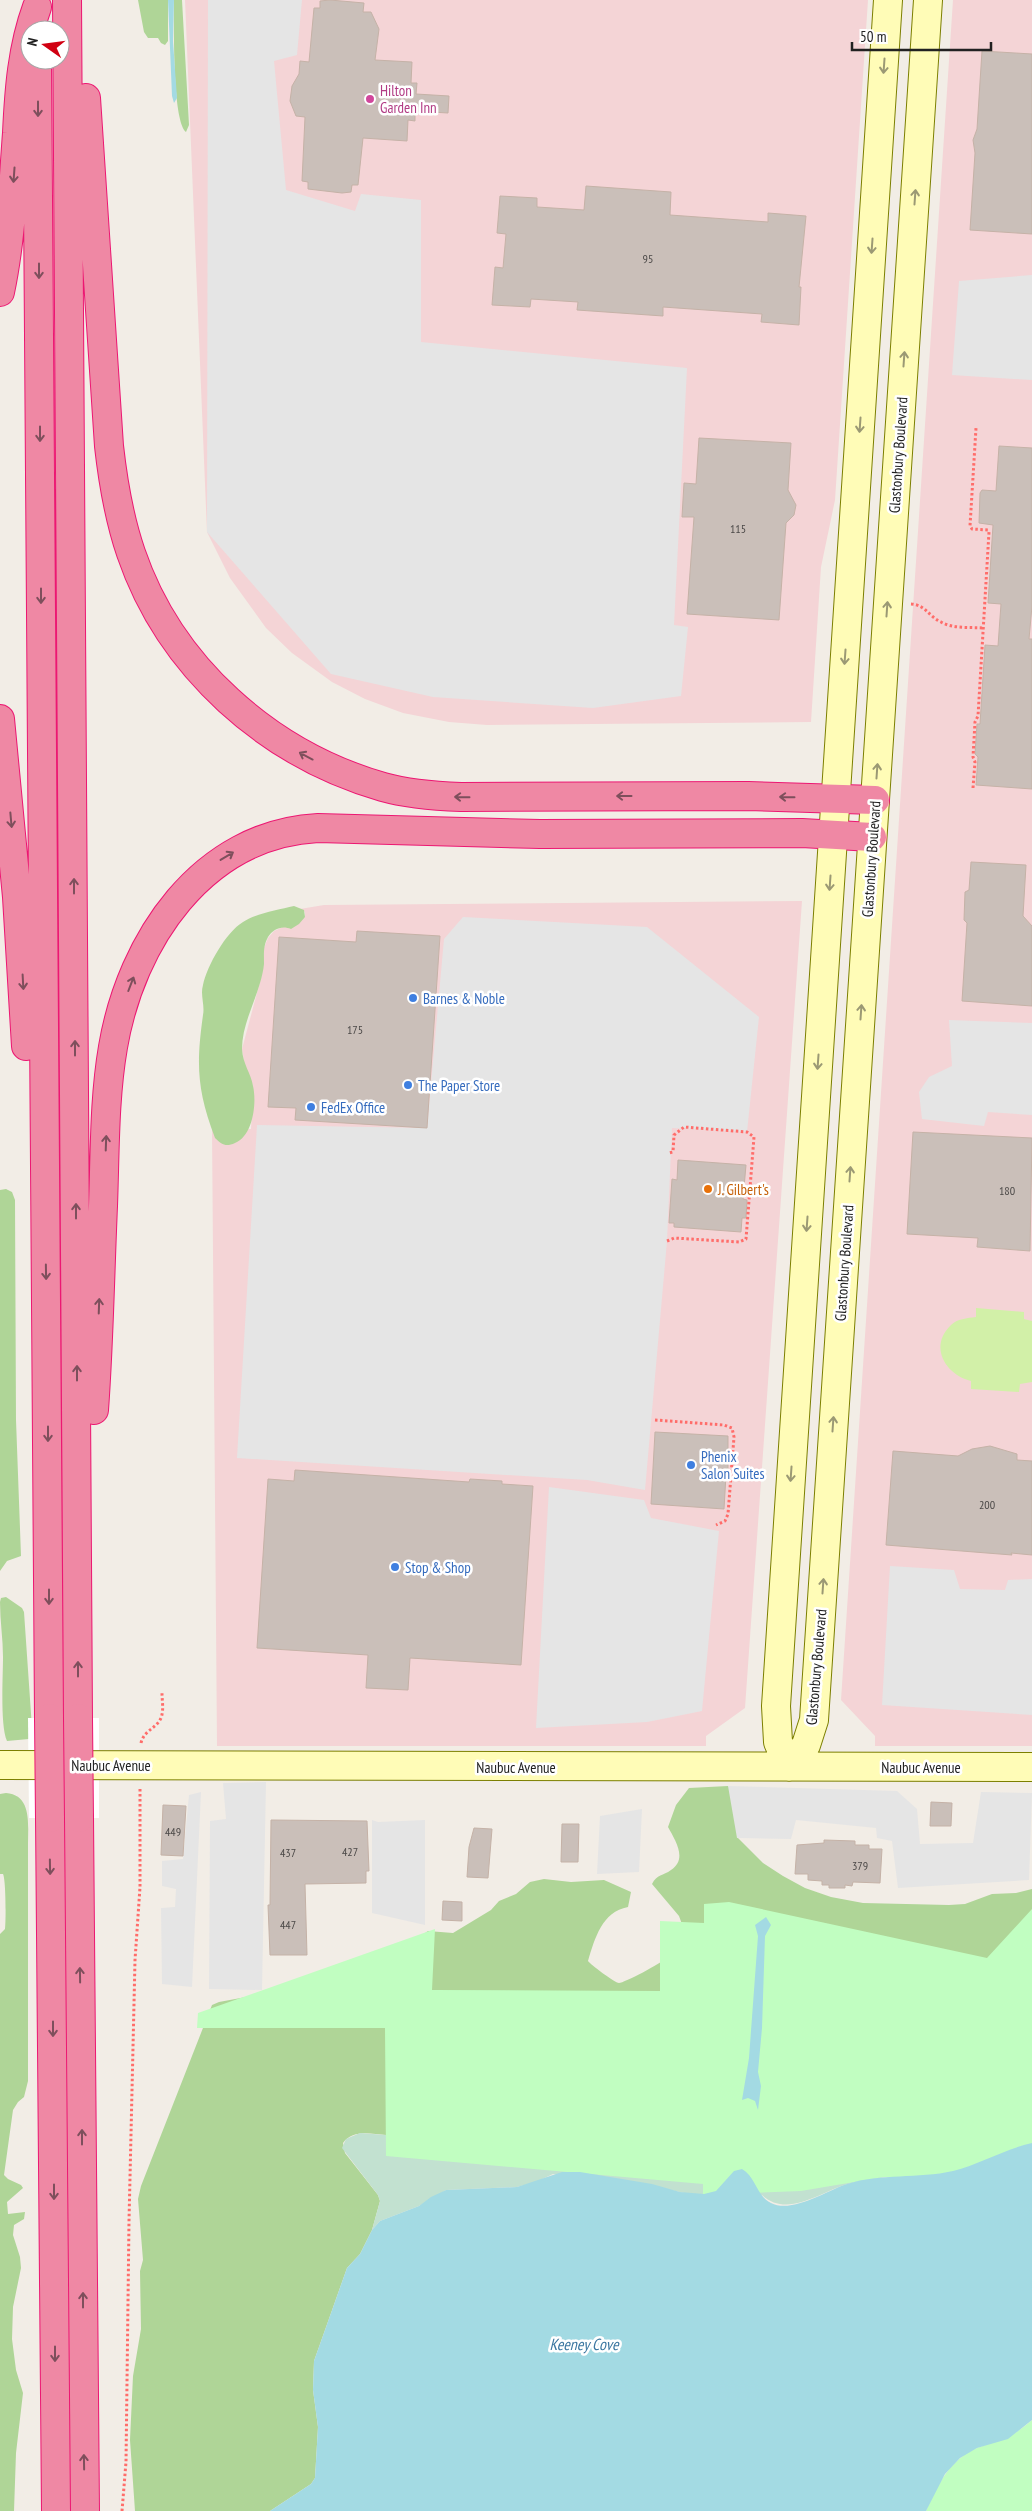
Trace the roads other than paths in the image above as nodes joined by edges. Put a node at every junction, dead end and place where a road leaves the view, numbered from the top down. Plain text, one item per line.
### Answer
1 (888, 0) edge
2 (928, 0) edge
3 (67, 11) edge
4 (37, 12) edge
5 (37, 70) edge
6 (0, 292) edge
7 (862, 398) junction
8 (901, 400) junction
9 (0, 719) edge
10 (835, 798) junction
11 (874, 800) junction
12 (833, 834) junction
13 (872, 837) junction
14 (45, 1153) junction
15 (801, 1319) junction
16 (840, 1322) junction
17 (799, 1356) junction
18 (838, 1359) junction
19 (78, 1492) junction
20 (0, 1765) edge
21 (788, 1767) junction
22 (1032, 1767) edge
23 (56, 2511) edge
24 (85, 2511) edge

1 -> 7 main road
8 -> 2 main road, Glastonbury Boulevard
10 -> 3 highway
19 -> 3 highway
4 -> 6 highway
5 -> 14 highway
7 - 8 main road
7 -> 10 main road
11 -> 8 main road, Glastonbury Boulevard
9 -> 14 highway
10 - 11 highway
10 - 12 main road
11 - 13 main road, Glastonbury Boulevard
12 - 13 highway
12 -> 15 main road
19 -> 12 highway
16 -> 13 main road, Glastonbury Boulevard
14 -> 23 highway, bridge
15 - 16 main road
15 - 17 main road
16 - 18 main road, Glastonbury Boulevard
17 - 18 main road
17 -> 21 main road
21 -> 18 main road, Glastonbury Boulevard
24 -> 19 highway, bridge
20 - 21 main road, Naubuc Avenue
21 - 22 main road, Naubuc Avenue

